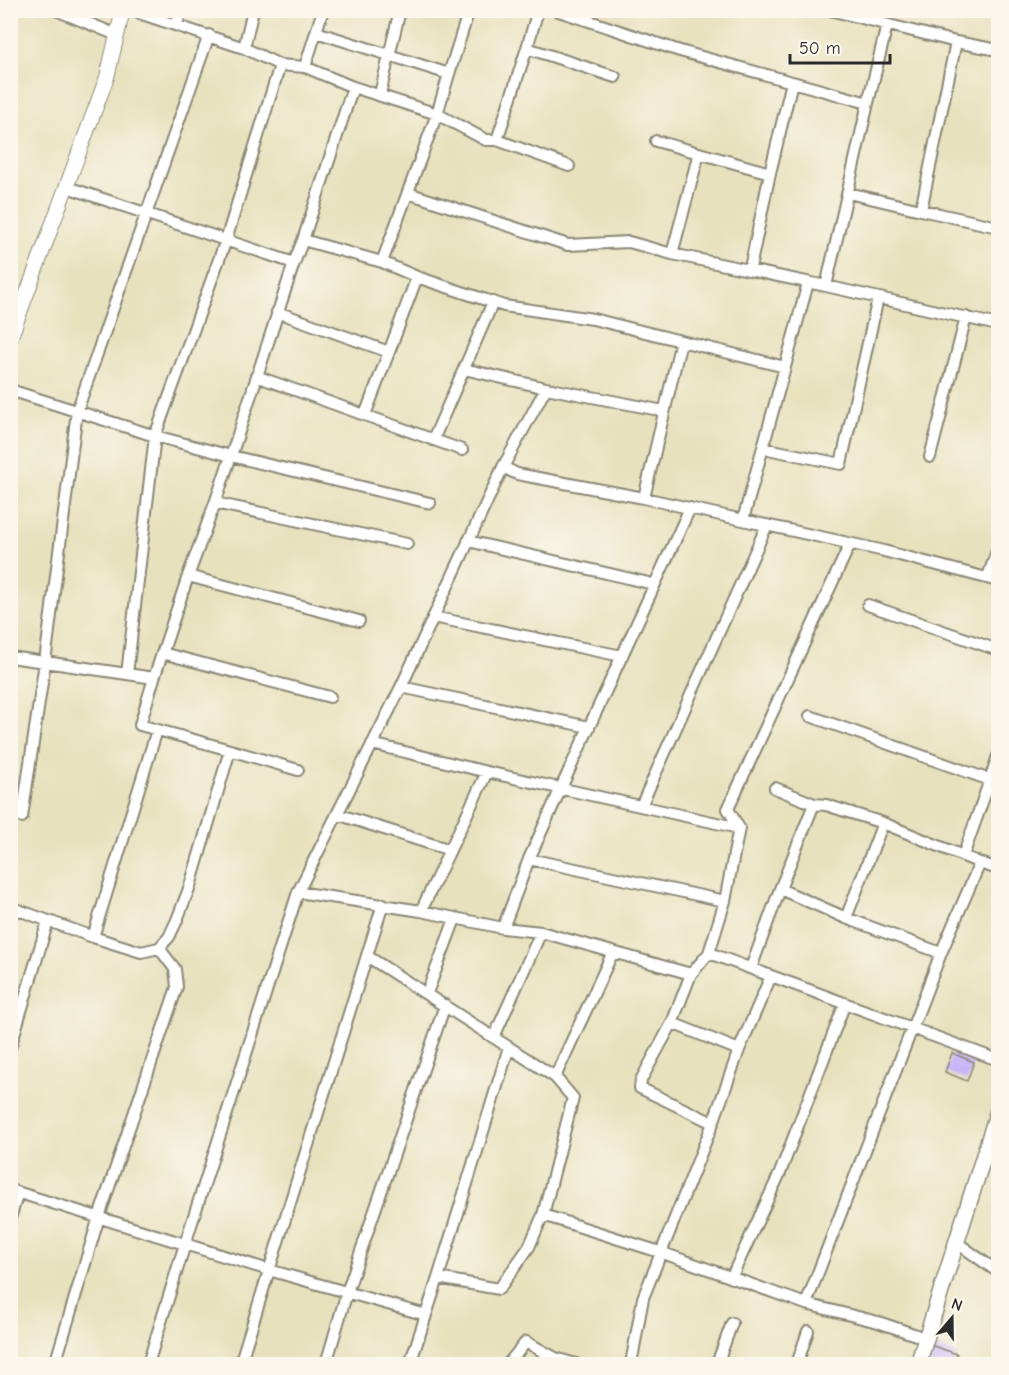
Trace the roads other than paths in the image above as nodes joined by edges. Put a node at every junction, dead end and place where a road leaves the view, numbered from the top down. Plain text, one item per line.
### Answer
1 (56, 10) edge
2 (123, 10) edge
3 (130, 10) edge
4 (181, 10) edge
5 (253, 10) edge
6 (323, 10) edge
7 (400, 10) edge
8 (469, 10) edge
9 (538, 10) edge
10 (556, 10) edge
11 (830, 10) edge
12 (887, 24) junction
13 (177, 25) junction
14 (316, 32) junction
15 (117, 35) junction
16 (209, 35) junction
17 (956, 42) junction
18 (244, 48) junction
19 (527, 48) junction
20 (999, 50) edge
21 (388, 56) junction
22 (280, 65) junction
23 (305, 67) junction
24 (449, 74) junction
25 (615, 77) dead end
26 (792, 82) junction
27 (353, 87) junction
28 (380, 94) junction
29 (868, 103) junction
30 (437, 114) junction
31 (497, 140) junction
32 (656, 141) dead end
33 (699, 153) junction
34 (569, 166) dead end
35 (770, 173) junction
36 (67, 187) junction
37 (408, 193) junction
38 (848, 193) junction
39 (921, 210) junction
40 (147, 214) junction
41 (999, 227) edge
42 (226, 240) junction
43 (303, 240) junction
44 (672, 254) junction
45 (382, 262) junction
46 (294, 263) junction
47 (750, 268) junction
48 (417, 278) junction
49 (808, 283) junction
50 (826, 286) junction
51 (878, 298) junction
52 (493, 302) junction
53 (277, 312) junction
54 (966, 318) junction
55 (999, 325) edge
56 (10, 339) edge
57 (681, 341) junction
58 (389, 352) junction
59 (785, 367) junction
60 (464, 369) junction
61 (256, 376) junction
62 (546, 388) junction
63 (10, 390) edge
64 (76, 411) junction
65 (664, 411) junction
66 (365, 415) junction
67 (155, 436) junction
68 (433, 440) junction
69 (763, 448) junction
70 (462, 450) dead end
71 (231, 456) junction
72 (930, 458) dead end
73 (503, 467) junction
74 (644, 498) junction
75 (215, 503) junction
76 (429, 503) dead end
77 (690, 508) junction
78 (743, 519) junction
79 (766, 525) junction
80 (468, 541) junction
81 (850, 543) junction
82 (407, 544) dead end
83 (999, 548) edge
84 (188, 576) junction
85 (993, 579) edge
86 (653, 584) junction
87 (867, 605) dead end
88 (433, 617) junction
89 (359, 621) dead end
90 (999, 650) edge
91 (162, 653) junction
92 (622, 656) junction
93 (10, 657) edge
94 (45, 662) junction
95 (127, 674) junction
96 (154, 678) junction
97 (401, 687) junction
98 (330, 697) dead end
99 (810, 716) dead end
100 (589, 727) junction
101 (157, 730) junction
102 (372, 744) junction
103 (230, 750) junction
104 (999, 756) edge
105 (298, 770) dead end
106 (487, 772) junction
107 (990, 780) junction
108 (561, 788) junction
109 (775, 788) dead end
110 (814, 804) junction
111 (641, 806) junction
112 (337, 814) junction
113 (22, 817) dead end
114 (883, 823) junction
115 (739, 828) junction
116 (450, 850) junction
117 (963, 856) junction
118 (529, 859) junction
119 (981, 863) junction
120 (999, 869) edge
121 (780, 889) junction
122 (298, 892) junction
123 (725, 901) junction
124 (383, 904) junction
125 (10, 907) edge
126 (421, 911) junction
127 (846, 918) junction
128 (455, 919) junction
129 (48, 921) junction
130 (503, 928) junction
131 (542, 932) junction
132 (93, 937) junction
133 (159, 948) junction
134 (613, 952) junction
135 (710, 952) junction
136 (941, 953) junction
137 (367, 956) junction
138 (751, 968) junction
139 (691, 974) junction
140 (771, 976) junction
141 (427, 993) junction
142 (845, 1003) junction
143 (444, 1005) junction
144 (672, 1023) junction
145 (913, 1027) junction
146 (494, 1037) junction
147 (509, 1047) junction
148 (10, 1048) edge
149 (739, 1050) junction
150 (999, 1060) edge
151 (555, 1077) junction
152 (999, 1111) edge
153 (713, 1123) junction
154 (14, 1192) edge
155 (543, 1215) junction
156 (99, 1217) junction
157 (10, 1218) edge
158 (956, 1242) junction
159 (185, 1244) junction
160 (663, 1253) junction
161 (269, 1270) junction
162 (999, 1272) edge
163 (438, 1278) junction
164 (731, 1278) junction
165 (347, 1292) junction
166 (806, 1304) junction
167 (426, 1315) junction
168 (732, 1323) dead end
169 (808, 1331) dead end
170 (928, 1339) junction
171 (554, 1361) edge
172 (55, 1365) edge
173 (148, 1365) edge
174 (240, 1365) edge
175 (326, 1365) edge
176 (410, 1365) edge
177 (508, 1365) edge
178 (576, 1365) edge
179 (631, 1365) edge
180 (717, 1365) edge
181 (796, 1365) edge
182 (918, 1365) edge

1 - 15 street
2 - 15 street
3 - 13 street
4 - 13 street
5 - 18 street
6 - 14 street
7 - 21 street
8 - 24 street
9 - 19 street
10 - 26 street
11 - 12 street
12 - 17 street
12 - 29 street
13 - 16 street
14 - 21 street
14 - 23 street
15 - 36 street
16 - 18 street
16 - 40 street
17 - 20 street
17 - 39 street
18 - 22 street
19 - 25 street
19 - 31 street
21 - 24 street
21 - 28 street
22 - 23 street
22 - 42 street
23 - 27 street
24 - 30 street
26 - 29 street
26 - 35 street
27 - 28 street
27 - 43 street
28 - 30 street
29 - 38 street
30 - 31 street
30 - 37 street
31 - 34 street
32 - 33 street
33 - 35 street
33 - 44 street
35 - 47 street
36 - 40 street
36 - 56 street
37 - 44 street
37 - 45 street
38 - 39 street
38 - 50 street
39 - 41 street
40 - 42 street
40 - 64 street
42 - 46 street
42 - 67 street
43 - 45 street
43 - 46 street
44 - 47 street
45 - 48 street
46 - 53 street
47 - 49 street
48 - 52 street
48 - 58 street
49 - 50 street
49 - 59 street
50 - 51 street
51 - 54 street
51 - 69 street
52 - 57 street
52 - 60 street
53 - 58 street
53 - 61 street
54 - 55 street
54 - 72 street
57 - 59 street
57 - 65 street
58 - 66 street
59 - 69 street
60 - 62 street
60 - 68 street
61 - 66 street
61 - 71 street
62 - 65 street
62 - 73 street
63 - 64 street
64 - 67 street
64 - 94 street
65 - 74 street
66 - 68 street
67 - 71 street
67 - 95 street
68 - 70 street
69 - 78 street
71 - 75 street
71 - 76 street
73 - 74 street
73 - 80 street
74 - 77 street
75 - 82 street
75 - 84 street
77 - 78 street
77 - 86 street
78 - 79 street
79 - 81 street
79 - 111 street
80 - 86 street
80 - 88 street
81 - 85 street
81 - 115 street
83 - 85 street
84 - 89 street
84 - 91 street
86 - 92 street
87 - 90 street
88 - 92 street
88 - 97 street
91 - 96 street
91 - 98 street
92 - 100 street
93 - 94 street
94 - 95 street
94 - 113 street
95 - 96 street
96 - 101 street
97 - 100 street
97 - 102 street
99 - 107 street
100 - 108 street
101 - 103 street
101 - 132 street
102 - 106 street
102 - 112 street
103 - 105 street
103 - 133 street
104 - 107 street
106 - 108 street
106 - 116 street
107 - 117 street
108 - 111 street
108 - 118 street
109 - 110 street
110 - 114 street
110 - 121 street
111 - 115 street
112 - 116 street
112 - 122 street
114 - 117 street
114 - 127 street
115 - 123 street
116 - 126 street
117 - 119 street
118 - 123 street
118 - 130 street
119 - 120 street
119 - 136 street
121 - 127 street
121 - 138 street
122 - 124 street
122 - 159 street
123 - 135 street
124 - 126 street
124 - 137 street
125 - 129 street
126 - 128 street
127 - 136 street
128 - 130 street
128 - 141 street
129 - 132 street
129 - 148 street
130 - 131 street
131 - 134 street
131 - 146 street
132 - 133 street
133 - 156 street
134 - 139 street
134 - 151 street
135 - 138 street
135 - 139 street
136 - 145 street
137 - 141 street
137 - 161 street
138 - 140 street
139 - 144 street
140 - 142 street
140 - 149 street
141 - 143 street
142 - 145 street
142 - 164 street
143 - 146 street
143 - 165 street
144 - 149 street
144 - 153 street
145 - 150 street
145 - 166 street
146 - 147 street
147 - 151 street
147 - 163 street
149 - 153 street
151 - 155 street
152 - 158 main road
153 - 160 street
154 - 156 street
154 - 157 street
155 - 160 street
155 - 163 street
156 - 159 street
156 - 172 street
158 - 162 street
158 - 170 main road
159 - 161 street
159 - 173 street
160 - 164 street
160 - 179 street
161 - 165 street
161 - 174 street
163 - 167 street
164 - 166 street
165 - 167 street
165 - 175 street
166 - 170 street
167 - 176 street
168 - 180 street
169 - 181 street
170 - 182 main road
171 - 177 street
171 - 178 street

